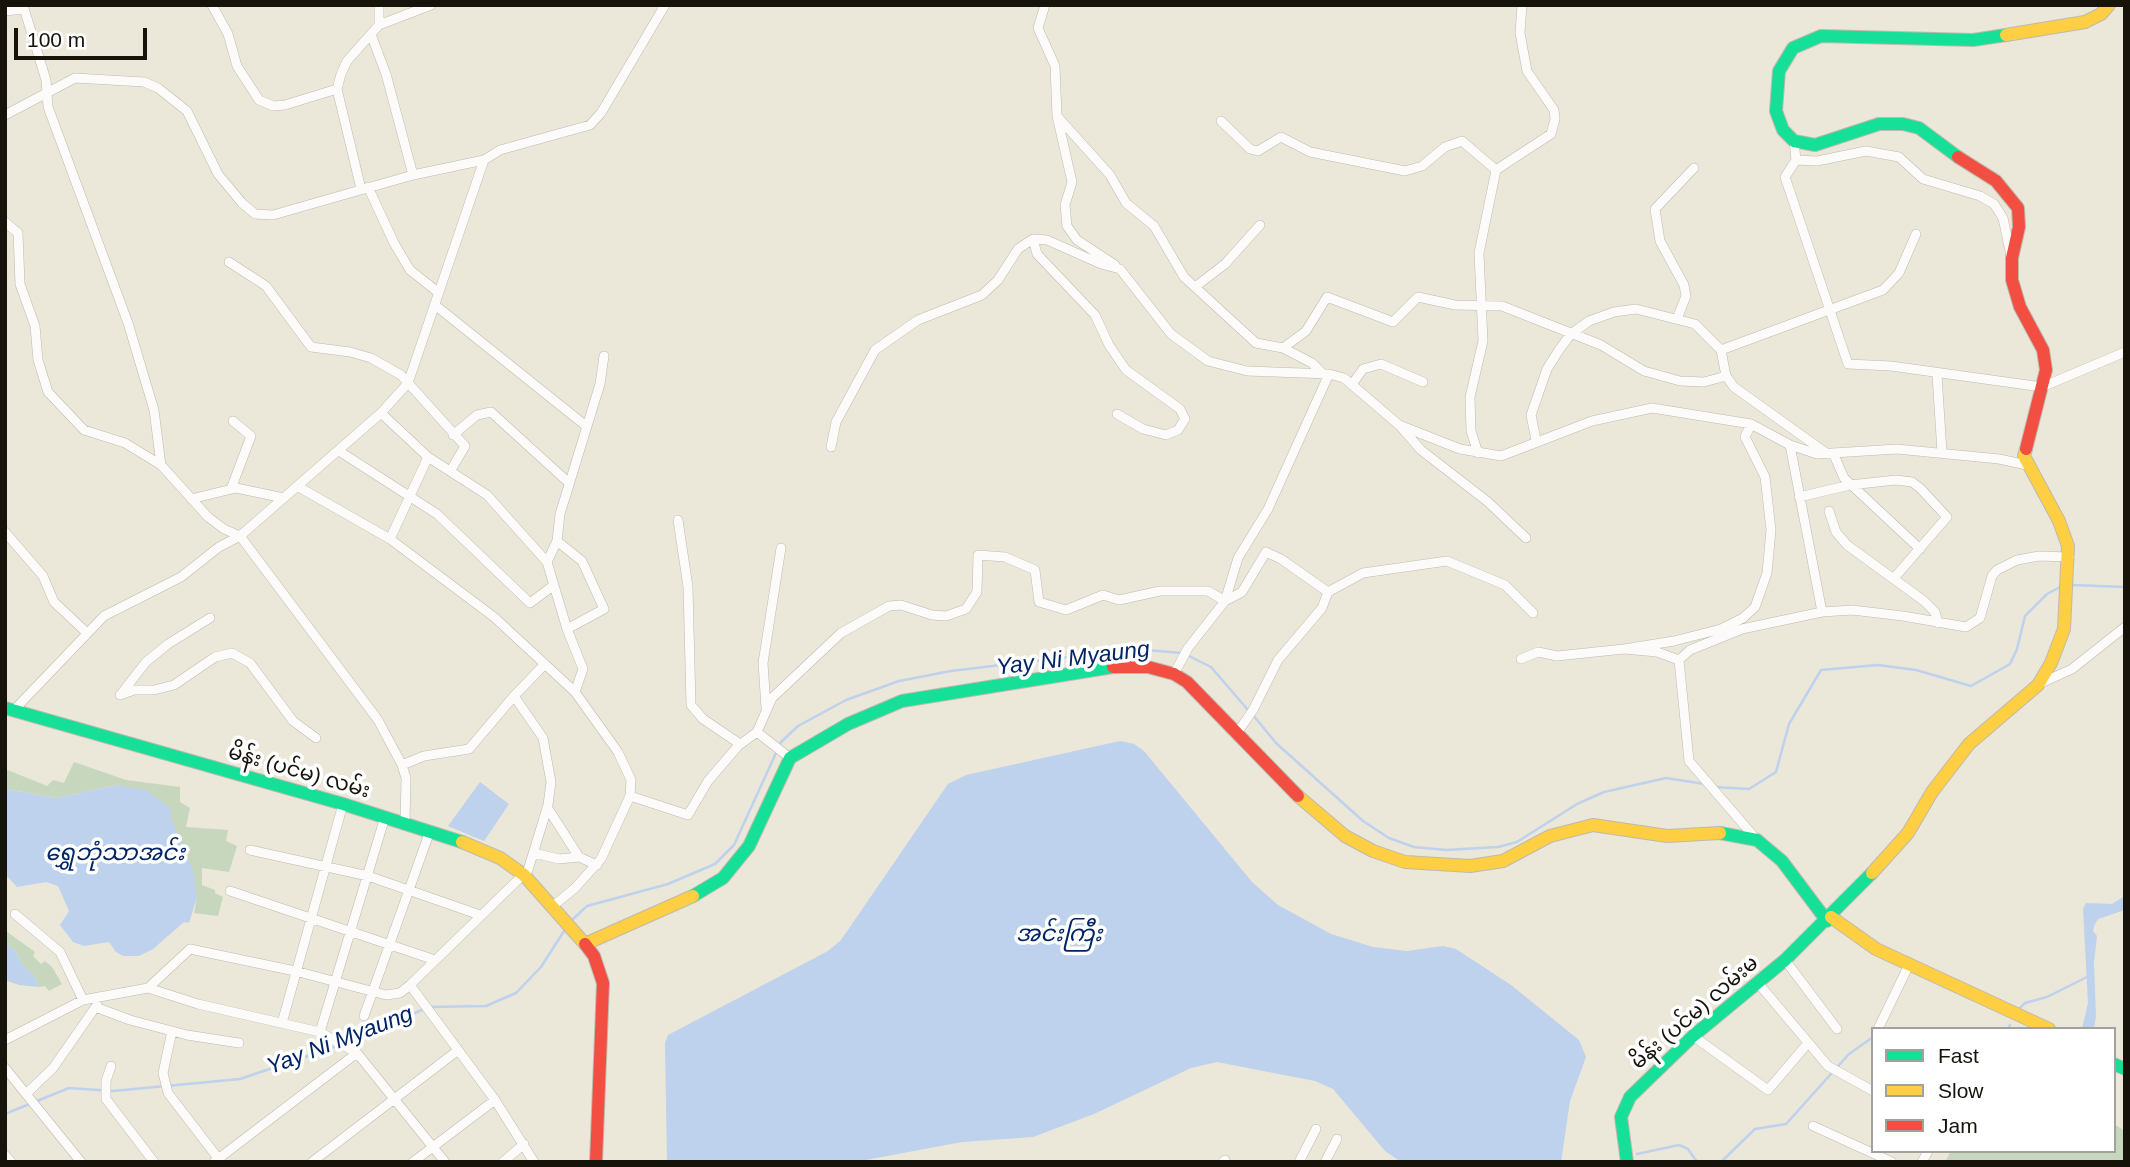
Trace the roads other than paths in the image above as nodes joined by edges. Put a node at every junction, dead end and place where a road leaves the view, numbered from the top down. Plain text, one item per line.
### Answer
1 (212, 5) edge
2 (379, 5) edge
3 (430, 5) edge
4 (665, 5) edge
5 (1045, 5) edge
6 (1522, 5) edge
7 (2109, 5) edge
8 (23, 7) edge
9 (5, 11) edge
10 (379, 25) junction
11 (372, 37) junction
12 (337, 89) junction
13 (47, 92) junction
14 (5, 115) edge
15 (1057, 116) junction
16 (1221, 121) dead end
17 (1794, 141) junction
18 (484, 160) junction
19 (1796, 160) junction
20 (1694, 168) dead end
21 (1496, 170) junction
22 (412, 175) junction
23 (365, 188) junction
24 (5, 222) edge
25 (1260, 225) dead end
26 (1916, 234) dead end
27 (1033, 239) junction
28 (2012, 258) junction
29 (229, 262) dead end
30 (1119, 269) junction
31 (1195, 287) junction
32 (439, 293) junction
33 (435, 305) junction
34 (1482, 305) junction
35 (1829, 311) junction
36 (1677, 319) junction
37 (1571, 334) junction
38 (1283, 348) junction
39 (1721, 350) junction
40 (2125, 352) edge
41 (604, 356) dead end
42 (1326, 374) junction
43 (1937, 375) junction
44 (1726, 376) junction
45 (1423, 382) dead end
46 (408, 383) junction
47 (1353, 383) junction
48 (2042, 387) junction
49 (381, 412) junction
50 (1117, 414) dead end
51 (233, 421) dead end
52 (1751, 424) junction
53 (1399, 425) junction
54 (586, 426) junction
55 (453, 435) junction
56 (1536, 440) junction
57 (1790, 445) junction
58 (831, 447) dead end
59 (339, 451) junction
60 (1942, 452) junction
61 (1478, 453) junction
62 (1829, 453) junction
63 (428, 457) junction
64 (161, 465) junction
65 (2027, 465) junction
66 (451, 470) junction
67 (569, 483) junction
68 (1850, 485) junction
69 (297, 486) junction
70 (231, 489) junction
71 (411, 497) junction
72 (1799, 497) junction
73 (284, 498) junction
74 (191, 499) junction
75 (1829, 511) dead end
76 (678, 520) dead end
77 (5, 532) edge
78 (240, 536) junction
79 (390, 538) junction
80 (1526, 538) dead end
81 (557, 541) junction
82 (781, 548) dead end
83 (1920, 549) junction
84 (2069, 558) junction
85 (547, 562) junction
86 (1895, 577) junction
87 (554, 584) junction
88 (1328, 592) junction
89 (1224, 601) junction
90 (1822, 612) junction
91 (1533, 613) dead end
92 (210, 618) dead end
93 (1938, 623) junction
94 (2125, 627) edge
95 (567, 629) junction
96 (86, 632) junction
97 (1624, 649) junction
98 (1521, 659) dead end
99 (1679, 660) junction
100 (545, 664) junction
101 (1174, 674) junction
102 (2038, 685) junction
103 (575, 692) junction
104 (514, 696) junction
105 (766, 708) junction
106 (10, 709) edge
107 (757, 732) junction
108 (1237, 733) junction
109 (316, 738) dead end
110 (740, 744) junction
111 (785, 755) junction
112 (402, 765) junction
113 (630, 796) junction
114 (343, 804) junction
115 (547, 807) junction
116 (385, 817) junction
117 (405, 823) junction
118 (430, 831) junction
119 (1756, 840) junction
120 (250, 850) dead end
121 (534, 853) junction
122 (579, 857) junction
123 (325, 864) junction
124 (597, 865) junction
125 (524, 875) junction
126 (368, 876) junction
127 (409, 888) junction
128 (230, 891) dead end
129 (557, 911) junction
130 (15, 914) dead end
131 (480, 915) junction
132 (1827, 917) junction
133 (309, 918) junction
134 (349, 930) junction
135 (390, 943) junction
136 (585, 944) junction
137 (435, 960) junction
138 (1785, 960) junction
139 (295, 971) junction
140 (1906, 971) junction
141 (334, 982) junction
142 (1758, 984) junction
143 (410, 985) junction
144 (148, 988) junction
145 (373, 991) junction
146 (88, 998) junction
147 (98, 1008) junction
148 (364, 1016) dead end
149 (282, 1023) junction
150 (1879, 1027) edge
151 (2031, 1027) edge
152 (2045, 1027) edge
153 (1836, 1028) dead end
154 (172, 1031) junction
155 (320, 1032) junction
156 (1693, 1036) junction
157 (5, 1041) edge
158 (239, 1043) dead end
159 (1808, 1043) junction
160 (353, 1050) junction
161 (457, 1051) junction
162 (111, 1066) dead end
163 (5, 1068) edge
164 (1871, 1090) edge
165 (29, 1094) junction
166 (395, 1099) junction
167 (495, 1100) junction
168 (1813, 1126) dead end
169 (1315, 1129) dead end
170 (1337, 1139) dead end
171 (524, 1144) junction
172 (433, 1146) junction
173 (1871, 1152) edge
174 (1872, 1153) edge
175 (5, 1155) edge
176 (218, 1161) edge
177 (11, 1162) edge
178 (81, 1162) edge
179 (153, 1162) edge
180 (312, 1162) edge
181 (413, 1162) edge
182 (445, 1162) edge
183 (503, 1162) edge
184 (534, 1162) edge
185 (596, 1162) edge
186 (1299, 1162) edge
187 (1325, 1162) edge
188 (1627, 1162) edge
189 (1892, 1162) edge

1 - 12 street
2 - 10 street
3 - 10 street
4 - 18 street
5 - 15 street
6 - 21 street
7 - 17 main road
8 - 9 street
8 - 13 street
10 - 11 street
11 - 12 street
11 - 22 street
12 - 23 street
13 - 14 street
13 - 23 street
13 - 64 street
15 - 30 street
15 - 31 street
16 - 21 street
17 - 19 street
17 - 28 main road
18 - 22 street
18 - 32 street
19 - 28 street
19 - 35 street
20 - 36 street
21 - 34 street
22 - 23 street
23 - 32 street
24 - 64 street
25 - 31 street
26 - 35 street
27 - 30 street
27 - 50 street
27 - 58 street
28 - 48 main road
29 - 46 street
30 - 42 street
31 - 38 street
32 - 33 street
33 - 46 street
33 - 54 street
34 - 37 street
34 - 38 street
34 - 61 street
35 - 39 street
35 - 43 street
36 - 37 street
36 - 39 street
37 - 44 street
37 - 56 street
38 - 42 street
39 - 44 street
40 - 48 street
41 - 54 street
42 - 47 street
42 - 89 street
43 - 48 street
43 - 60 street
44 - 62 street
45 - 47 street
46 - 49 street
46 - 55 street
47 - 53 street
48 - 65 main road
49 - 59 street
49 - 63 street
51 - 70 street
52 - 56 street
52 - 57 street
52 - 97 street
53 - 61 street
53 - 80 street
54 - 67 street
55 - 66 street
55 - 67 street
56 - 61 street
57 - 62 street
57 - 72 street
59 - 69 street
59 - 71 street
60 - 62 street
60 - 65 street
62 - 68 street
63 - 66 street
63 - 71 street
64 - 74 street
65 - 84 main road
66 - 85 street
67 - 81 street
68 - 72 street
68 - 83 street
68 - 83 street
69 - 73 street
69 - 79 street
70 - 73 street
70 - 74 street
71 - 79 street
71 - 87 street
72 - 90 street
73 - 78 street
74 - 78 street
75 - 86 street
76 - 110 street
77 - 96 street
78 - 96 street
78 - 112 street
79 - 100 street
81 - 85 street
81 - 95 street
82 - 105 street
83 - 86 street
84 - 93 street
84 - 102 main road
85 - 87 street
86 - 93 street
87 - 95 street
88 - 89 street
88 - 91 street
88 - 108 street
89 - 101 street
89 - 105 street
90 - 93 street
90 - 99 street
92 - 109 street
94 - 102 street
95 - 103 street
96 - 106 street
97 - 98 street
97 - 99 street
99 - 119 street
100 - 103 street
100 - 104 street
101 - 108 main road
101 - 111 main road
102 - 132 main road, မိန်း (ပင်မ) လမ်းမ
103 - 113 street
104 - 112 street
104 - 115 street
105 - 107 street
106 - 114 main road, မိန်း (ပင်မ) လမ်း
107 - 110 street
107 - 111 street
108 - 119 main road
110 - 113 street
111 - 136 main road
112 - 117 street
113 - 124 street
114 - 116 main road, မိန်း (ပင်မ) လမ်း
114 - 123 street
115 - 121 street
115 - 122 street
116 - 117 main road, မိန်း (ပင်မ) လမ်း
116 - 126 street
117 - 118 main road, မိန်း (ပင်မ) လမ်း
118 - 125 main road, မိန်း (ပင်မ) လမ်း
118 - 127 street
119 - 132 main road
120 - 123 street
121 - 122 street
121 - 125 street
122 - 124 street
123 - 126 street
123 - 133 street
124 - 129 street
125 - 129 main road, မိန်း (ပင်မ) လမ်း
125 - 131 street
126 - 127 street
126 - 134 street
127 - 131 street
127 - 135 street
128 - 133 street
129 - 136 main road, မိန်း (ပင်မ) လမ်း
130 - 146 street
131 - 137 street
132 - 138 main road, မိန်း (ပင်မ) လမ်းမ
132 - 140 main road
132 - 152 main road
133 - 134 street
133 - 139 street
134 - 135 street
134 - 141 street
135 - 137 street
135 - 145 street
136 - 185 main road
137 - 143 street
138 - 142 main road, မိန်း (ပင်မ) လမ်းမ
138 - 153 street
139 - 141 street
139 - 144 street
139 - 149 street
140 - 150 street
140 - 151 main road
141 - 145 street
141 - 155 street
142 - 156 main road, မိန်း (ပင်မ) လမ်းမ
142 - 159 street
143 - 145 street
143 - 161 street
144 - 146 street
144 - 149 street
145 - 148 street
146 - 147 street
146 - 157 street
147 - 154 street
147 - 165 street
149 - 155 street
154 - 158 street
154 - 176 street
155 - 160 street
156 - 159 street
156 - 188 main road, မိန်း (ပင်မ) လမ်းမ
159 - 164 street
160 - 166 street
160 - 176 street
161 - 166 street
161 - 167 street
162 - 179 street
163 - 165 street
165 - 178 street
166 - 172 street
166 - 180 street
167 - 171 street
167 - 172 street
168 - 173 street
169 - 186 street
170 - 187 street
171 - 183 street
171 - 184 street
172 - 181 street
172 - 182 street
174 - 189 street
175 - 177 street

